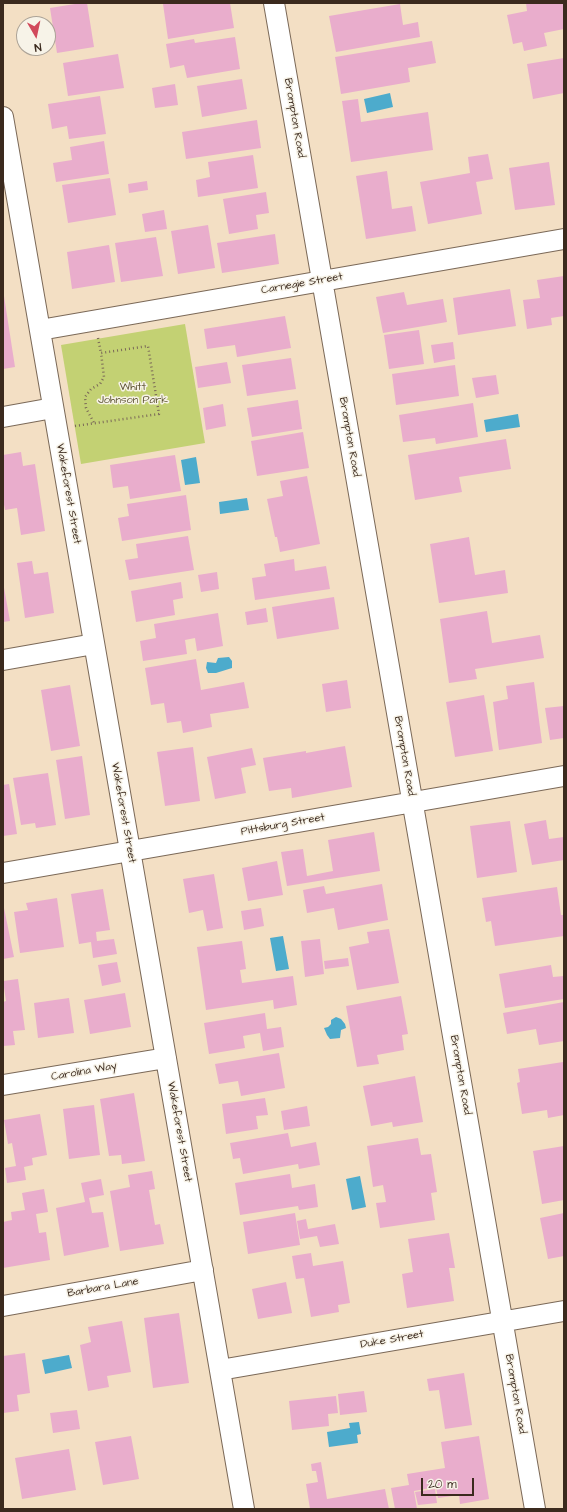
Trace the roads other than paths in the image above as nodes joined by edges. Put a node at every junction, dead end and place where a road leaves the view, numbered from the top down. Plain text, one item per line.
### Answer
1 (274, 3) edge
2 (3, 117) edge
3 (7, 166) edge
4 (564, 239) edge
5 (322, 281) junction
6 (40, 330) junction
7 (53, 408) junction
8 (3, 416) edge
9 (94, 644) junction
10 (3, 660) edge
11 (564, 776) edge
12 (412, 802) junction
13 (130, 851) junction
14 (3, 873) edge
15 (166, 1058) junction
16 (3, 1085) edge
17 (203, 1270) junction
18 (3, 1306) edge
19 (564, 1310) edge
20 (502, 1321) junction
21 (220, 1370) junction
22 (244, 1509) edge
23 (535, 1509) edge

1 - 5 street, Brompton Road
2 - 3 street, Wakeforest Street
3 - 6 street, Wakeforest Street
4 - 5 street, Carnegie Street
5 - 6 street, Carnegie Street
5 - 12 street, Brompton Road
6 - 7 street, Wakeforest Street
7 - 8 street
7 - 9 street, Wakeforest Street
9 - 10 street
9 - 13 street, Wakeforest Street
11 - 12 street, Pittsburg Street
12 - 13 street, Pittsburg Street
12 - 20 street, Brompton Road
13 - 14 street, Pittsburg Street
13 - 15 street, Wakeforest Street
15 - 16 street, Carolina Way
15 - 17 street, Wakeforest Street
17 - 18 street, Barbara Lane
17 - 21 street, Wakeforest Street
19 - 20 street, Duke Street
20 - 21 street, Duke Street
20 - 23 street, Brompton Road
21 - 22 street, Wakeforest Street

